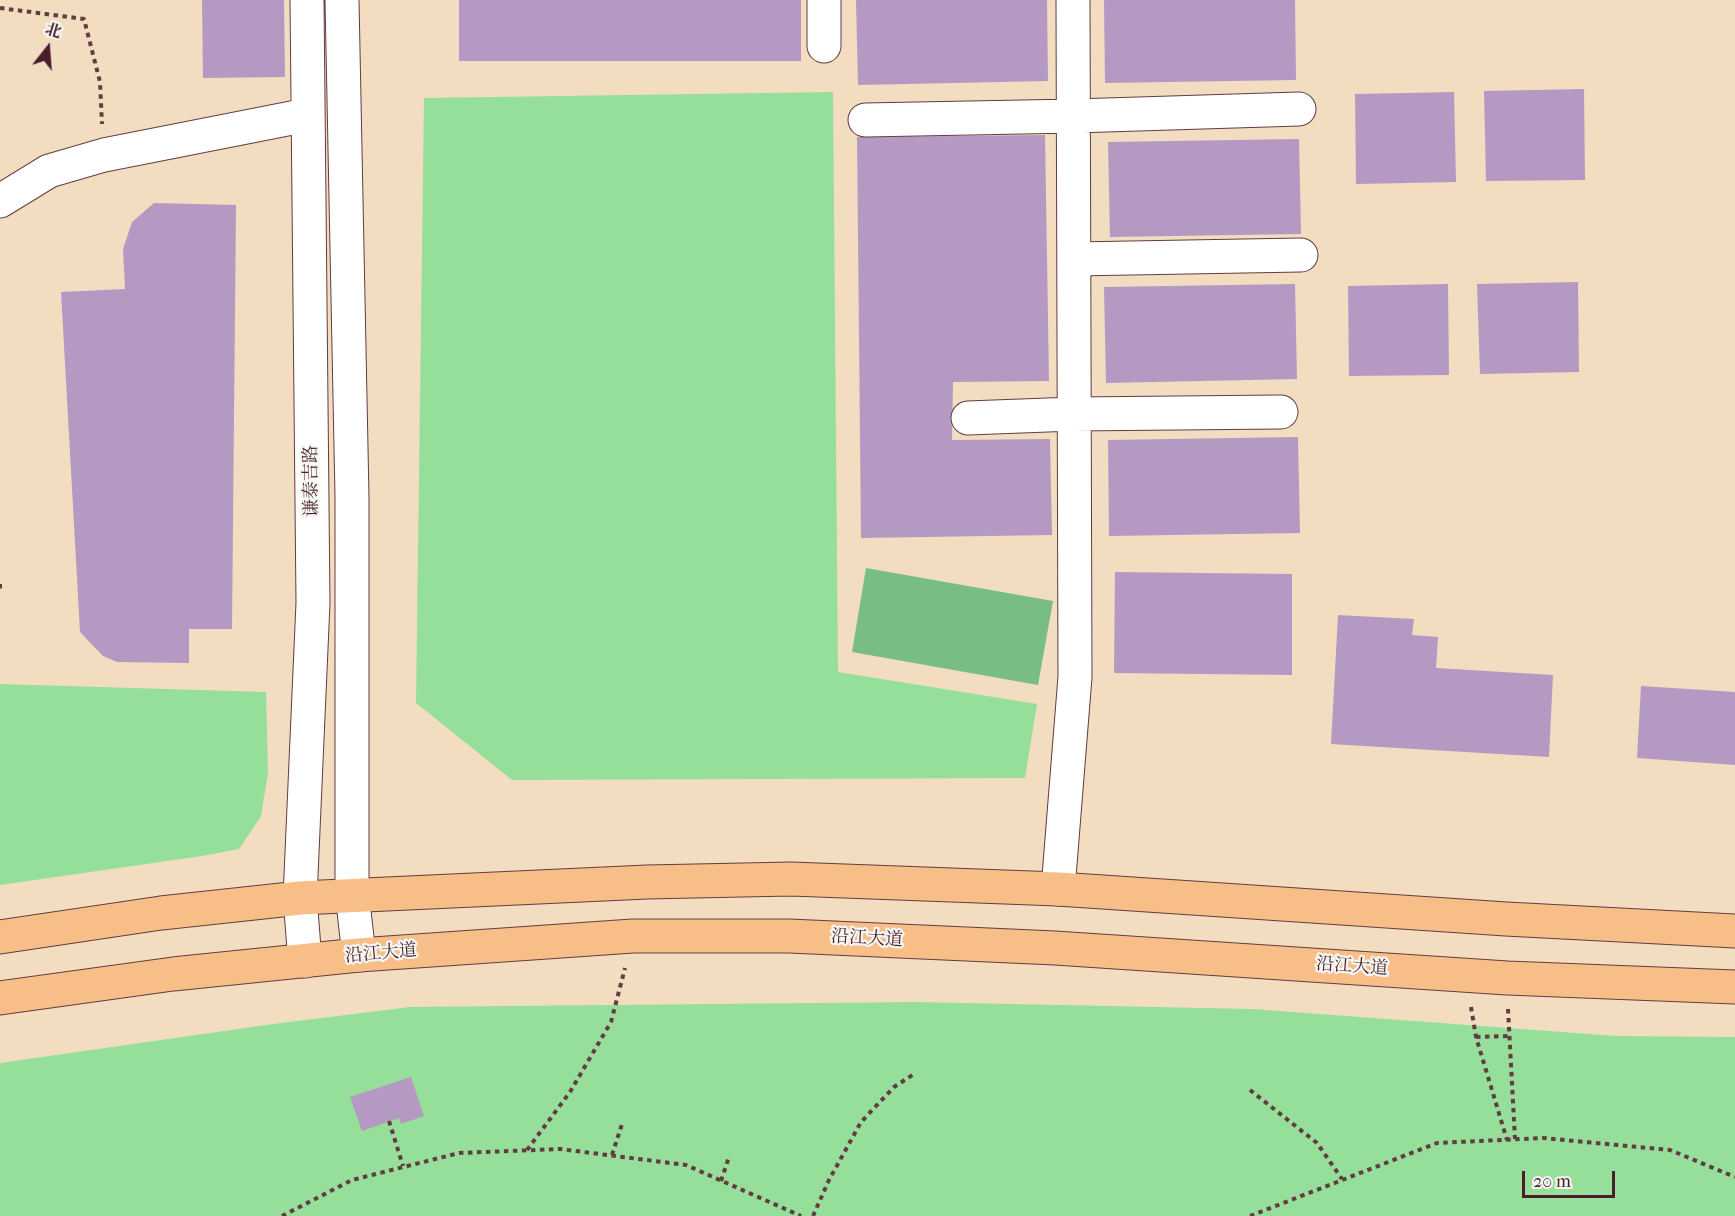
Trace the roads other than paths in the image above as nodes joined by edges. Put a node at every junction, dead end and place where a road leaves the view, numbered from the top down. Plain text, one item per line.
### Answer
1 (307, 0) edge
2 (342, 0) edge
3 (824, 0) edge
4 (1073, 0) edge
5 (824, 46) dead end
6 (1299, 109) dead end
7 (308, 115) junction
8 (1074, 116) junction
9 (865, 120) dead end
10 (0, 201) edge
11 (1301, 255) dead end
12 (1074, 259) junction
13 (1281, 412) dead end
14 (1074, 414) junction
15 (968, 418) dead end
16 (1058, 889) junction
17 (352, 894) junction
18 (300, 898) junction
19 (1735, 931) edge
20 (0, 937) edge
21 (359, 955) junction
22 (305, 961) junction
23 (1735, 987) edge
24 (0, 998) edge

1 - 7 street, 谦泰吉路
2 - 17 street
3 - 5 street
4 - 8 street
6 - 8 street
7 - 10 street
7 - 18 street, 谦泰吉路
8 - 9 street
8 - 12 street
11 - 12 street
12 - 14 street
13 - 14 street
14 - 15 street
14 - 16 street
16 - 17 main road
16 - 19 main road
17 - 18 main road
17 - 21 street
18 - 20 main road
18 - 22 street, 谦泰吉路
21 - 22 main road, 沿江大道
21 - 23 main road, 沿江大道
22 - 24 main road, 沿江大道

